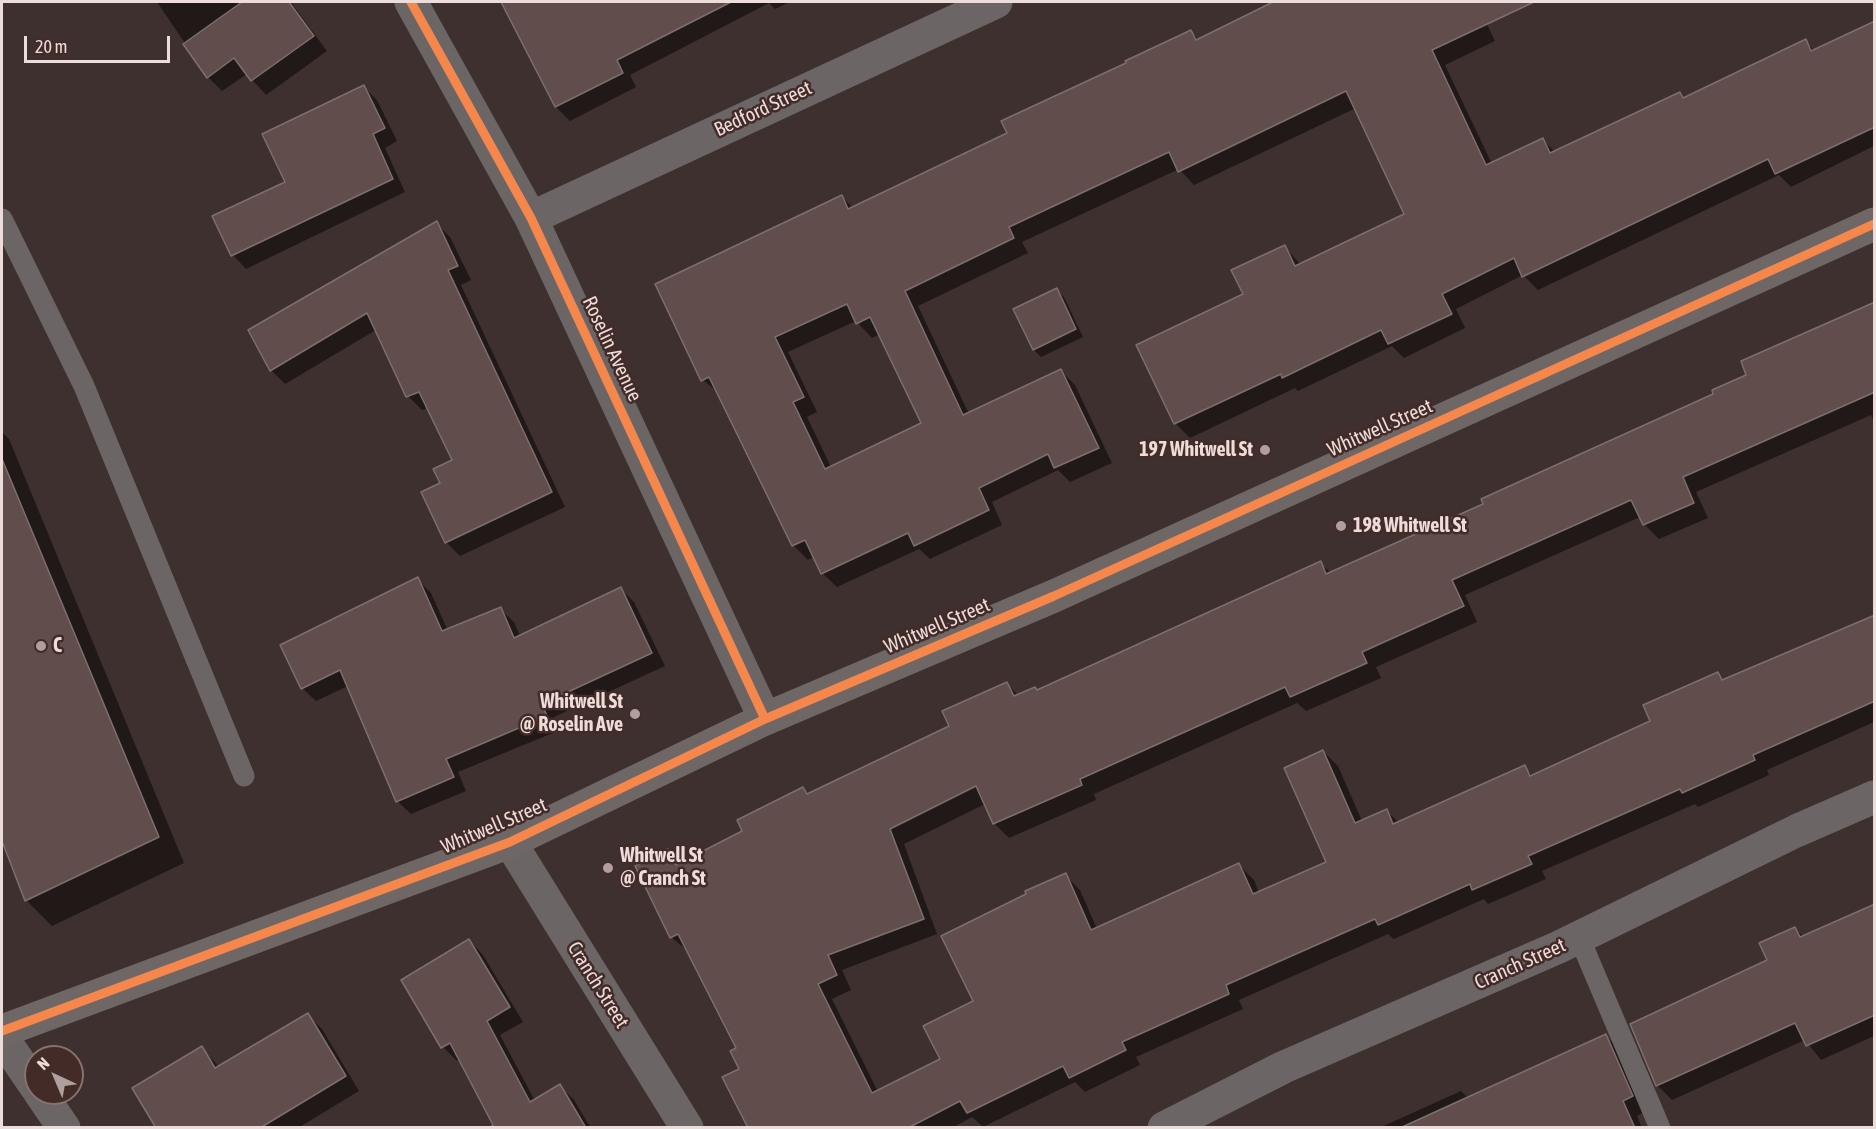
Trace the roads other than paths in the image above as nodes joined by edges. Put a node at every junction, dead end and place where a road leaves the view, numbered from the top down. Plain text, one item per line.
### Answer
1 (411, 2) edge
2 (996, 2) edge
3 (531, 218) junction
4 (2, 219) edge
5 (1875, 224) edge
6 (765, 718) junction
7 (244, 776) dead end
8 (1875, 797) edge
9 (510, 842) junction
10 (1579, 937) junction
11 (2, 1031) edge
12 (2, 1037) edge
13 (24, 1069) edge
14 (48, 1105) edge
15 (64, 1128) edge
16 (687, 1128) edge
17 (1164, 1128) edge
18 (1660, 1128) edge

1 - 3 street, Roselin Avenue
2 - 3 street, Bedford Street
3 - 6 street, Roselin Avenue
4 - 7 lane
5 - 6 street, Whitwell Street
6 - 9 street, Whitwell Street
8 - 10 street, Cranch Street
9 - 11 street, Whitwell Street
9 - 16 street, Cranch Street
10 - 17 street, Cranch Street
10 - 18 lane
12 - 13 street
14 - 15 street

